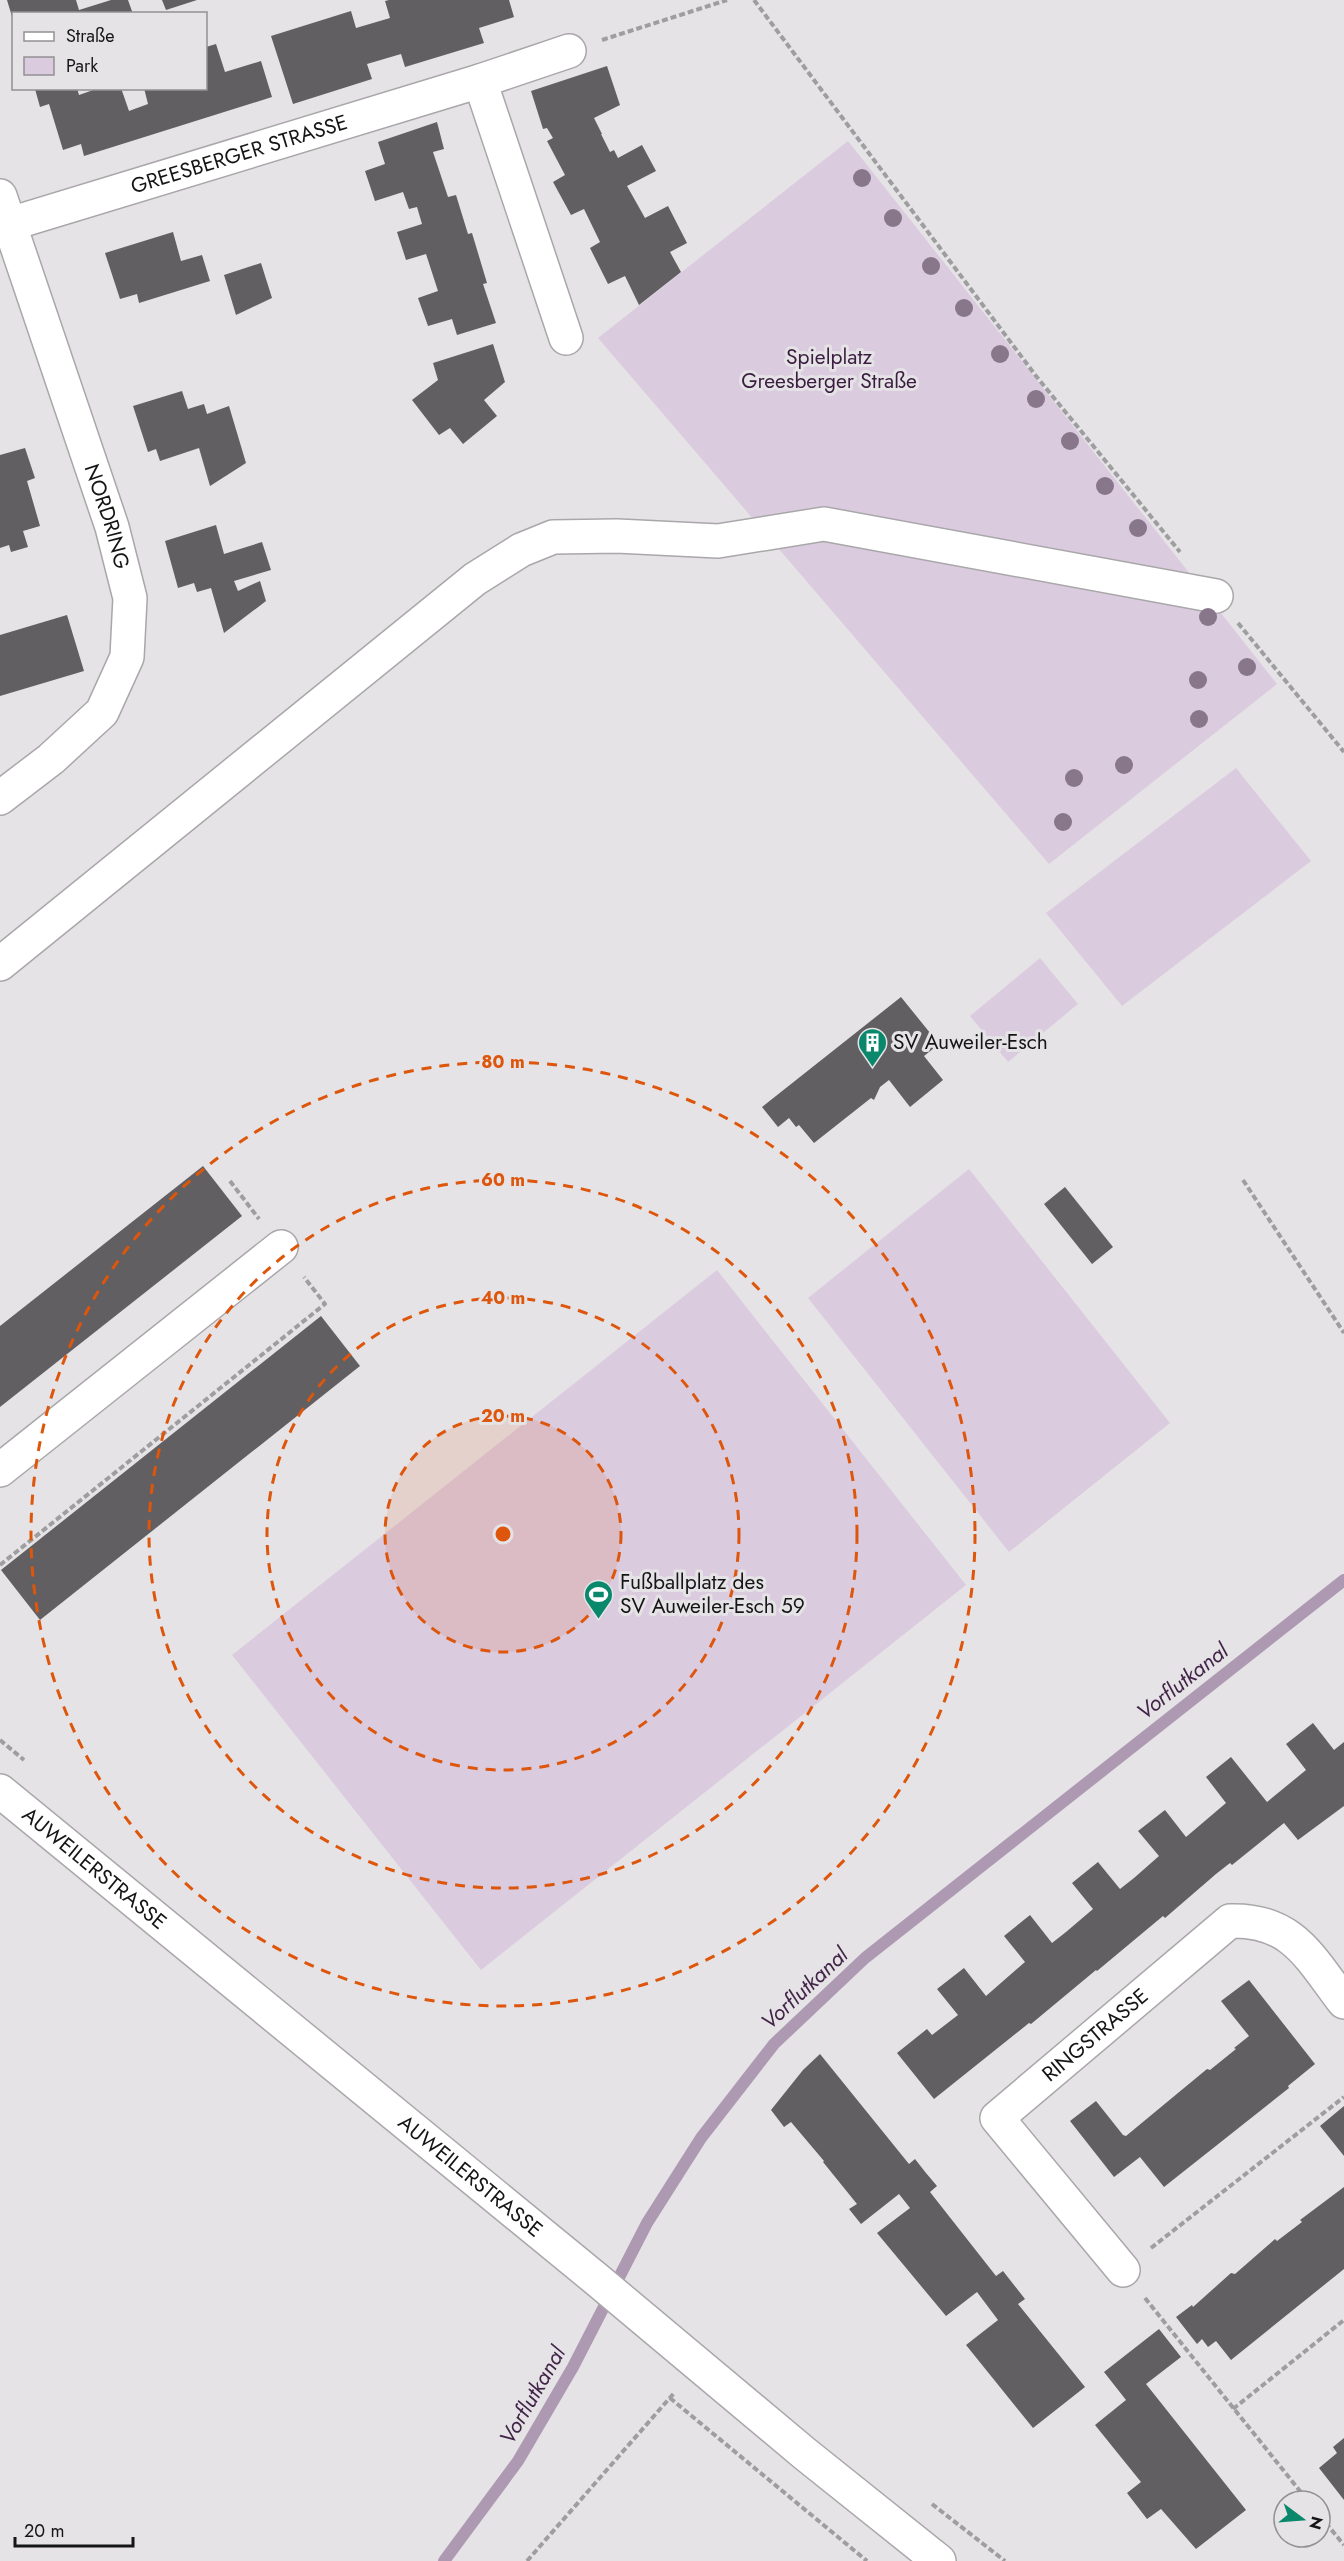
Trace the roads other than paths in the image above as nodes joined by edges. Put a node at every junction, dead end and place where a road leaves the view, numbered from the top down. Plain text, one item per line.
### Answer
1 (569, 51) road end
2 (480, 81) junction
3 (3, 216) edge
4 (566, 338) dead end
5 (1216, 596) road end
6 (0, 798) edge
7 (0, 964) edge
8 (281, 1247) road end
9 (0, 1470) edge
10 (0, 1791) edge
11 (1344, 2002) edge
12 (1123, 2270) road end
13 (939, 2561) edge

1 - 2 street, GREESBERGER STRASSE
2 - 3 street, GREESBERGER STRASSE
2 - 4 street
3 - 6 street, NORDRING
5 - 7 street
8 - 9 street
10 - 13 street, AUWEILERSTRASSE
11 - 12 street, RINGSTRASSE

